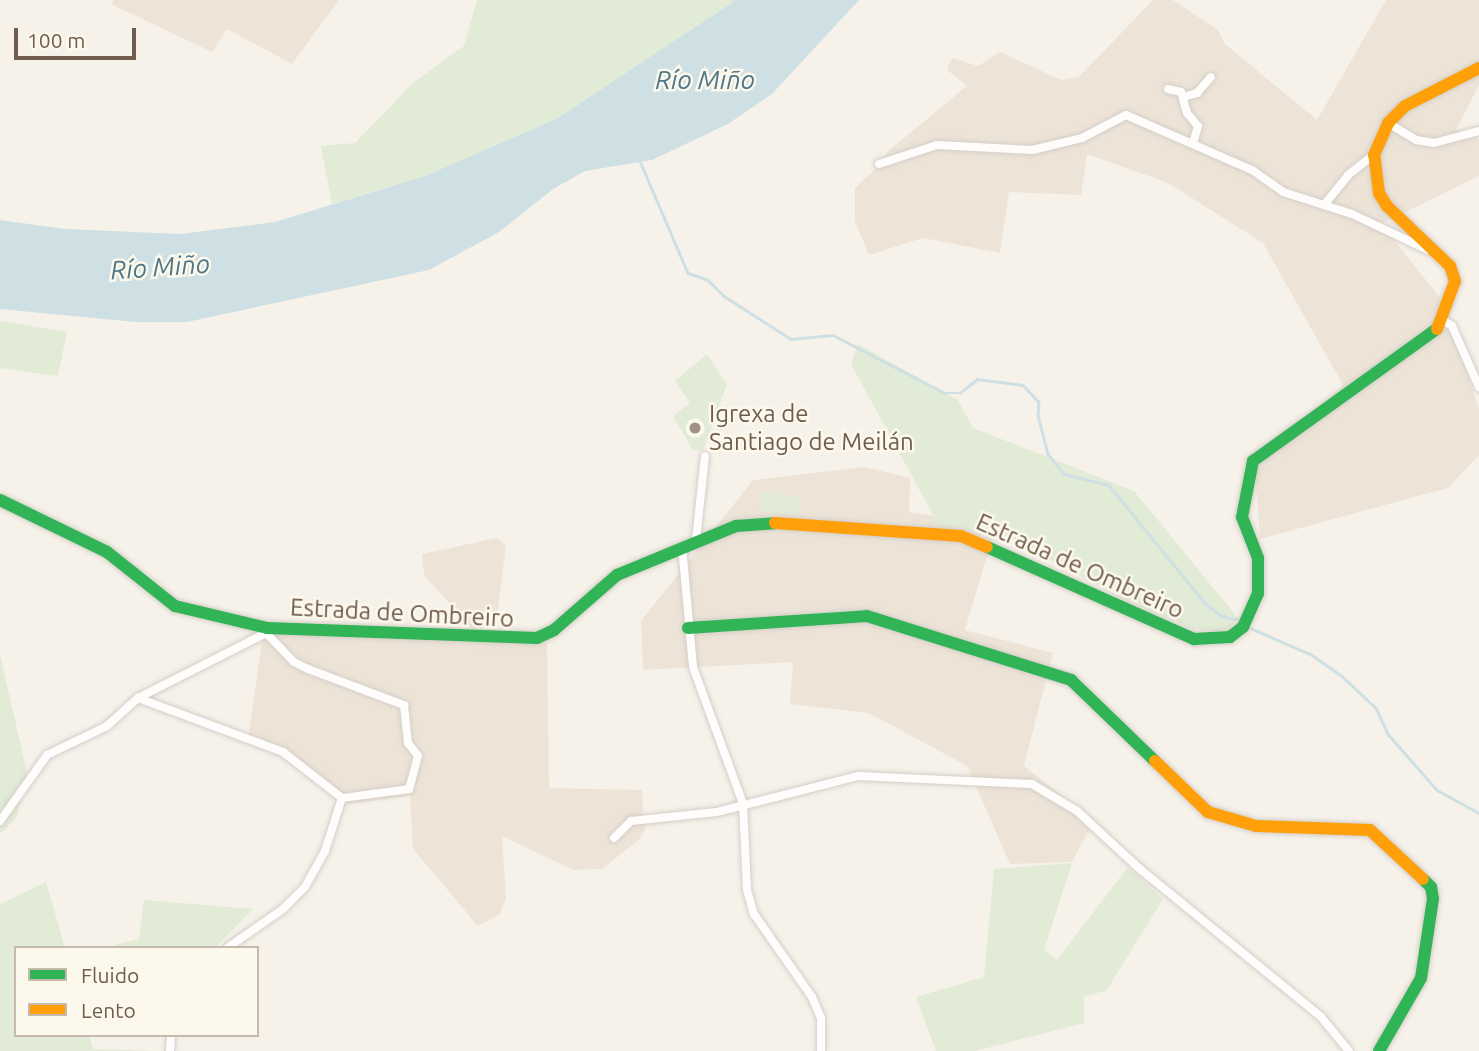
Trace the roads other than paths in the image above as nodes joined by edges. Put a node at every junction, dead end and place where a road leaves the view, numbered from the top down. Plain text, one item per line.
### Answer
1 (1479, 68) edge
2 (1211, 76) dead end
3 (1168, 89) dead end
4 (1183, 97) junction
5 (1388, 123) junction
6 (1479, 131) edge
7 (1192, 143) junction
8 (1374, 155) junction
9 (879, 164) dead end
10 (1324, 205) junction
11 (1430, 251) junction
12 (1443, 320) junction
13 (1479, 387) edge
14 (705, 456) dead end
15 (0, 500) edge
16 (696, 540) junction
17 (682, 546) junction
18 (688, 628) junction
19 (267, 631) junction
20 (138, 698) junction
21 (342, 797) junction
22 (743, 804) junction
23 (0, 821) edge
24 (614, 838) dead end
25 (230, 946) edge
26 (821, 1051) edge
27 (1349, 1051) edge
28 (1379, 1051) edge

1 - 5 street
2 - 4 street
3 - 4 street
4 - 7 street
5 - 6 street
5 - 8 street
7 - 9 street
7 - 10 street
8 - 10 street
8 - 11 street
10 - 11 street
11 - 12 street
12 - 13 street
12 - 16 street, Estrada de Ombreiro
14 - 16 street
15 - 19 street, Estrada de Ombreiro
16 - 17 street, Estrada de Ombreiro
17 - 18 street
17 - 19 street, Estrada de Ombreiro
18 - 22 street
18 - 28 street
19 - 20 street
19 - 21 street
20 - 21 street
20 - 23 street
21 - 25 street
22 - 24 street
22 - 26 street
22 - 27 street

